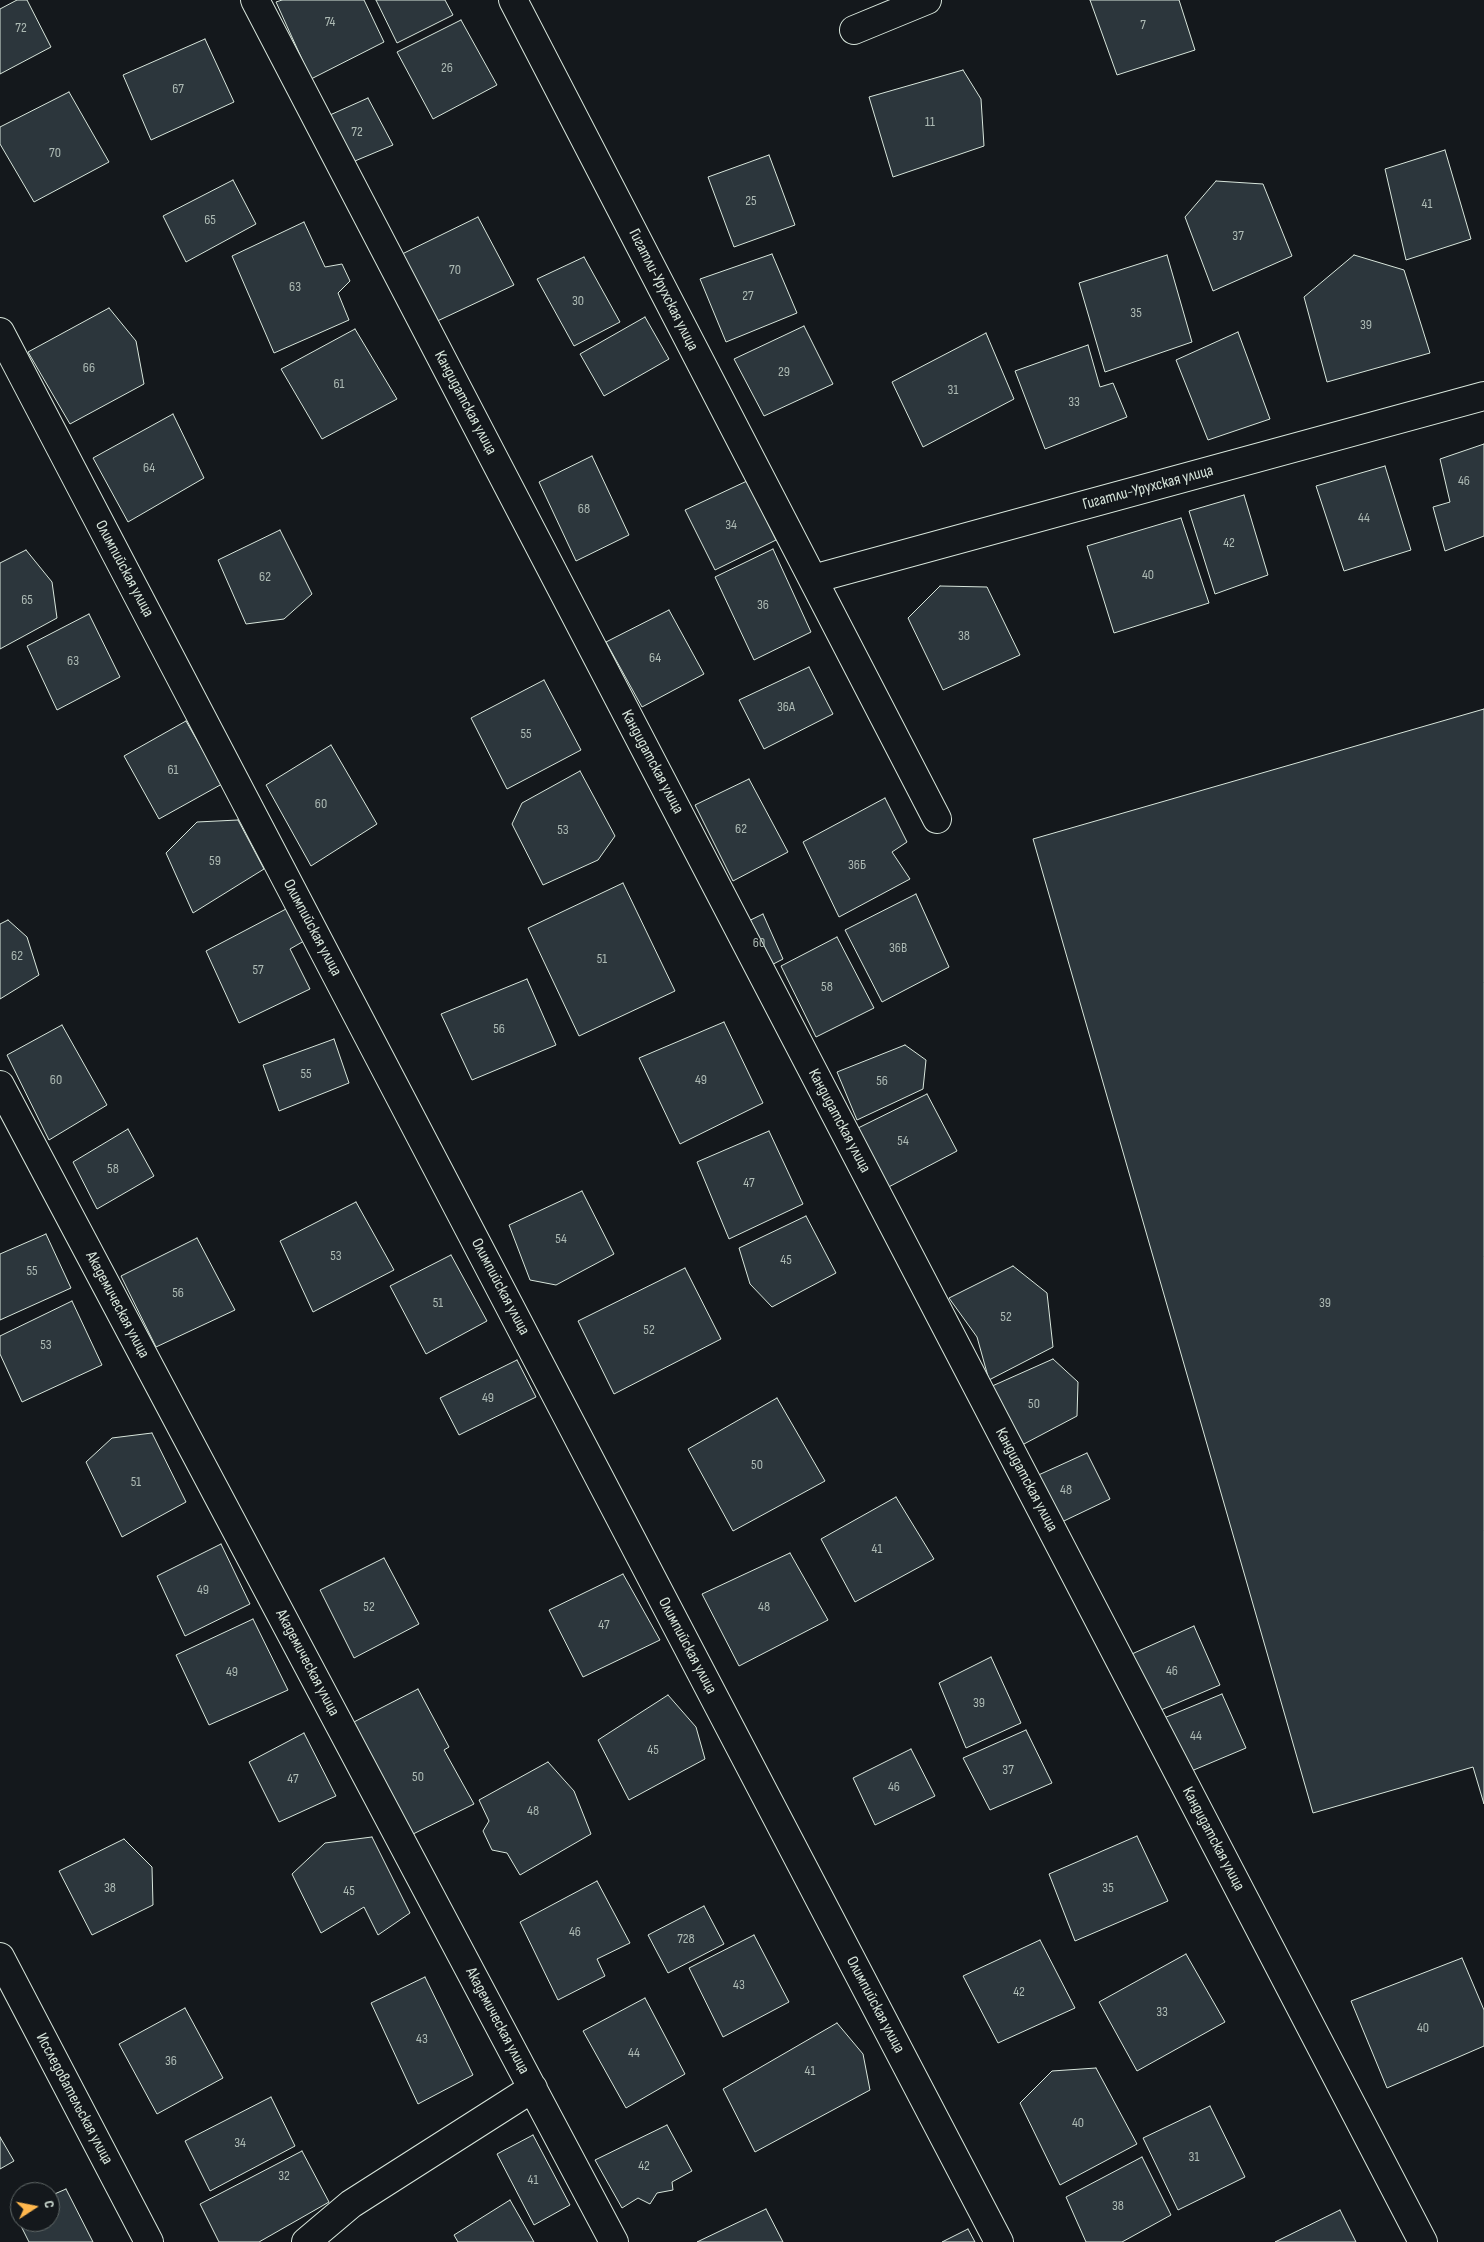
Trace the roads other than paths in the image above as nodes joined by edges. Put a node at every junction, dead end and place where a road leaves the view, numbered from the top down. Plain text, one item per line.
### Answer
1 (256, 0) edge
2 (513, 0) edge
3 (927, 0) edge
4 (854, 30) dead end
5 (0, 332) edge
6 (1484, 396) edge
7 (813, 579) junction
8 (937, 819) dead end
9 (0, 1085) edge
10 (0, 1956) edge
11 (533, 2088) junction
12 (149, 2242) edge
13 (306, 2242) edge
14 (614, 2242) edge
15 (1000, 2242) edge
16 (1423, 2242) edge

1 - 16 street, Кандидатская улица
2 - 7 street, Гигатли-Урухская улица
3 - 4 street
5 - 15 street, Олимпийская улица
6 - 7 street, Гигатли-Урухская улица
7 - 8 street, Гигатли-Урухская улица
9 - 11 street, Академическая улица
10 - 12 street, Исследовательская улица
11 - 13 street
11 - 14 street, Академическая улица

